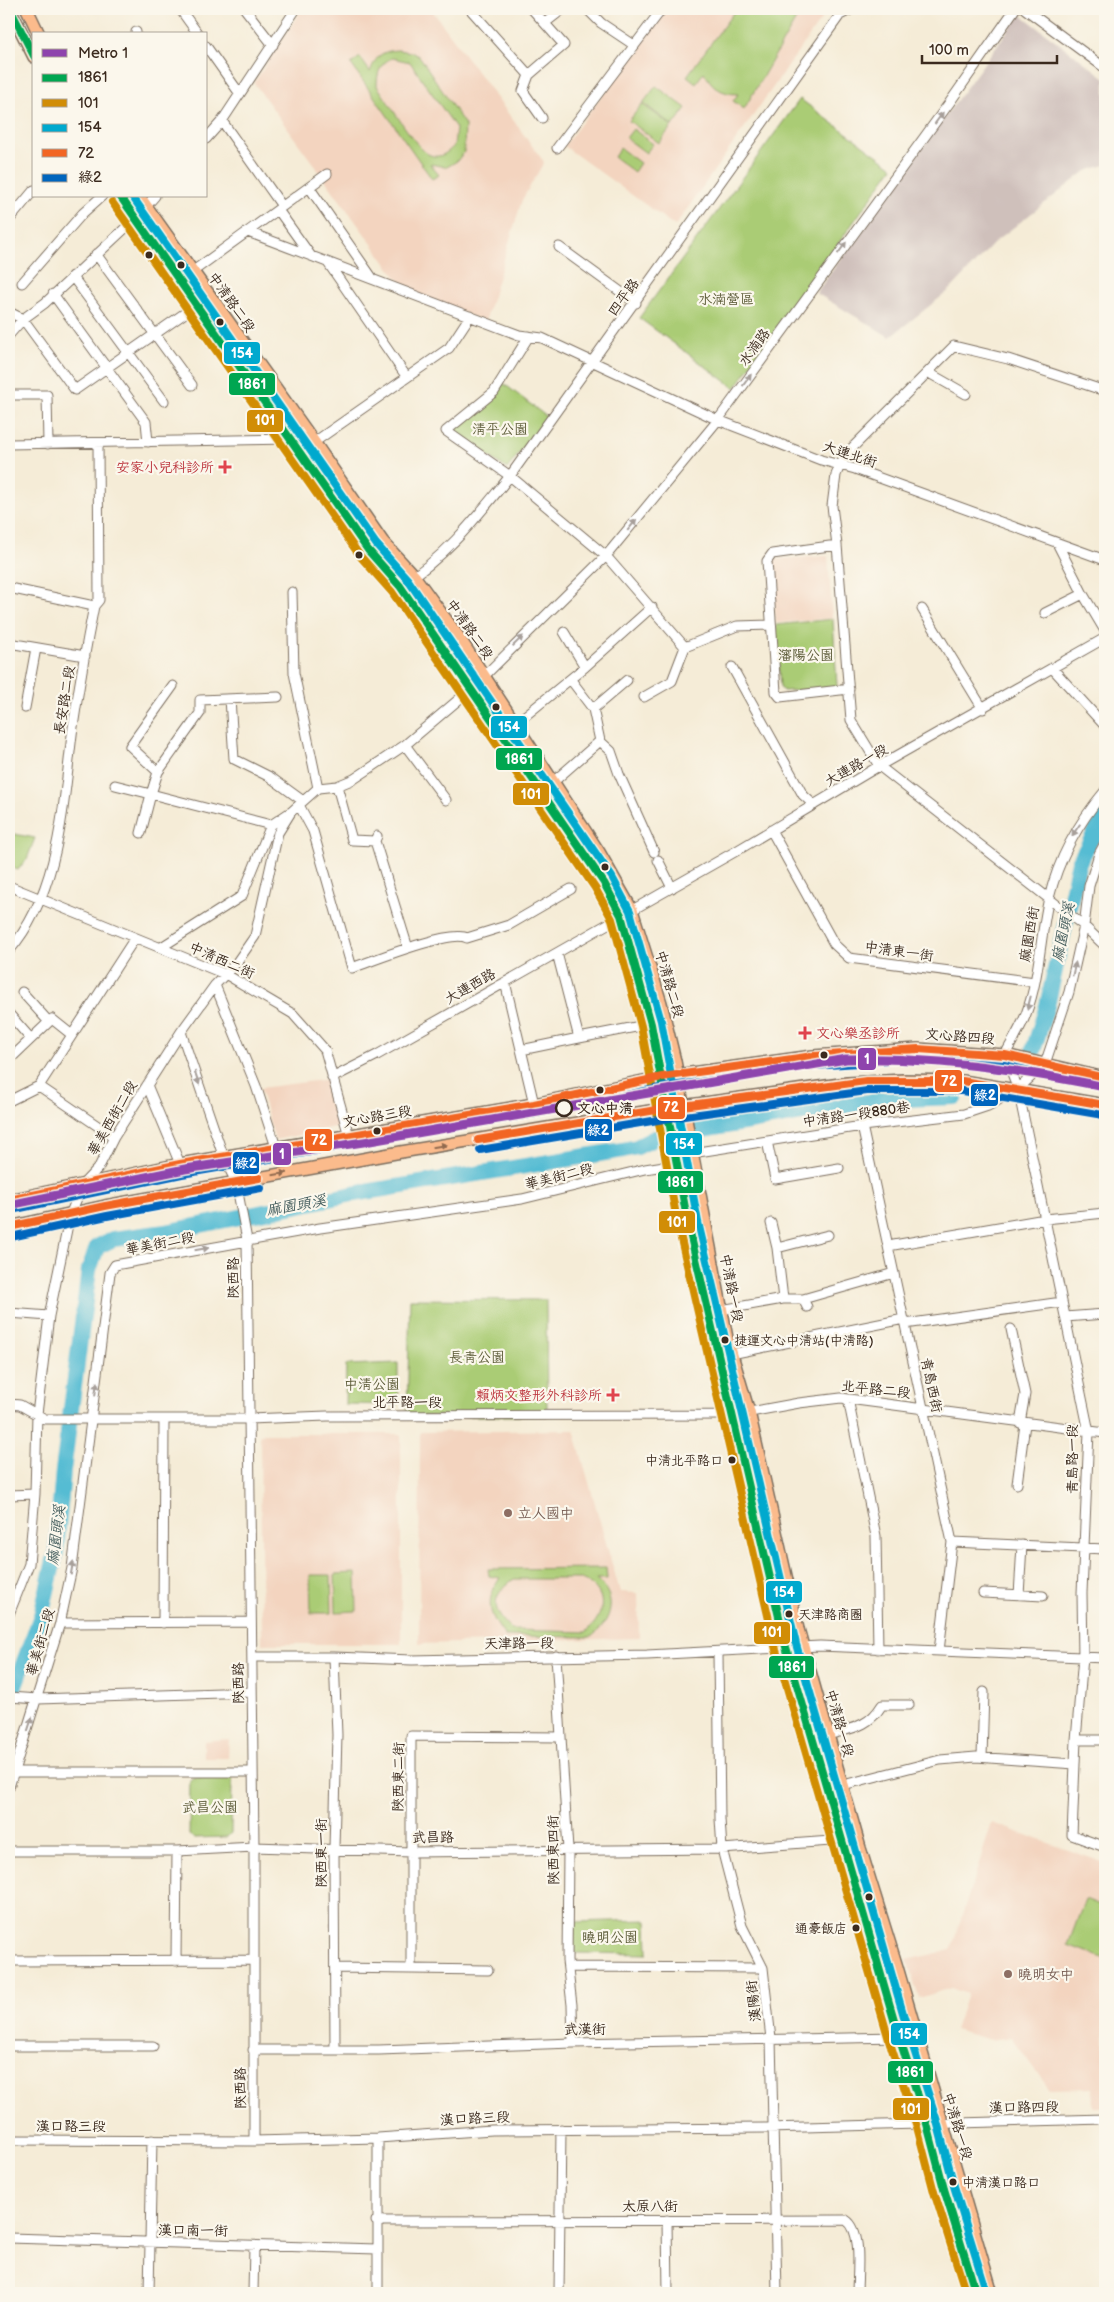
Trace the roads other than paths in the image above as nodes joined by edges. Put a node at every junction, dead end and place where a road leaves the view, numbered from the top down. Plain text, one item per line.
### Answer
1 (27, 9) edge
2 (180, 9) edge
3 (245, 9) edge
4 (296, 9) edge
5 (470, 9) edge
6 (532, 9) edge
7 (563, 9) edge
8 (588, 9) edge
9 (662, 9) edge
10 (852, 9) edge
11 (1015, 9) edge
12 (1025, 9) edge
13 (838, 12) edge
14 (10, 14) edge
15 (545, 23) junction
16 (37, 32) edge
17 (197, 32) edge
18 (634, 44) junction
19 (273, 45) junction
20 (208, 49) edge
21 (32, 53) edge
22 (1105, 68) edge
23 (529, 75) junction
24 (240, 94) junction
25 (542, 118) dead end
26 (222, 121) junction
27 (208, 137) edge
28 (557, 148) dead end
29 (327, 174) dead end
30 (309, 187) junction
31 (32, 192) edge
32 (100, 198) edge
33 (121, 198) edge
34 (140, 198) edge
35 (153, 198) edge
36 (146, 207) junction
37 (280, 208) junction
38 (135, 219) junction
39 (9, 220) edge
40 (248, 232) junction
41 (559, 247) dead end
42 (96, 254) junction
43 (311, 256) junction
44 (328, 262) junction
45 (192, 272) junction
46 (72, 276) junction
47 (374, 280) junction
48 (22, 283) dead end
49 (53, 294) junction
50 (636, 302) junction
51 (195, 306) junction
52 (9, 312) edge
53 (470, 316) junction
54 (23, 319) junction
55 (154, 334) junction
56 (9, 335) edge
57 (524, 336) junction
58 (128, 353) junction
59 (592, 363) junction
60 (106, 368) junction
61 (929, 373) junction
62 (406, 376) junction
63 (192, 385) dead end
64 (1105, 391) edge
65 (966, 394) dead end
66 (9, 395) edge
67 (164, 400) dead end
68 (718, 420) junction
69 (305, 429) junction
70 (290, 439) junction
71 (98, 442) junction
72 (148, 442) junction
73 (313, 442) junction
74 (9, 444) edge
75 (48, 444) junction
76 (840, 465) junction
77 (510, 476) junction
78 (1057, 543) junction
79 (837, 545) junction
80 (606, 556) junction
81 (1105, 560) edge
82 (415, 577) junction
83 (400, 586) junction
84 (9, 588) edge
85 (292, 592) dead end
86 (1083, 594) junction
87 (94, 606) junction
88 (652, 607) junction
89 (922, 608) dead end
90 (1045, 613) dead end
91 (771, 624) junction
92 (1105, 631) edge
93 (564, 632) dead end
94 (1105, 638) edge
95 (9, 643) edge
96 (685, 646) junction
97 (36, 648) junction
98 (85, 656) junction
99 (586, 667) junction
100 (732, 667) dead end
101 (1053, 669) junction
102 (484, 675) junction
103 (571, 680) junction
104 (627, 680) dead end
105 (173, 686) dead end
106 (849, 689) junction
107 (470, 690) junction
108 (644, 696) dead end
109 (278, 697) dead end
110 (230, 699) junction
111 (24, 708) dead end
112 (593, 708) junction
113 (983, 709) junction
114 (515, 724) junction
115 (1105, 726) edge
116 (600, 741) junction
117 (405, 745) junction
118 (880, 766) junction
119 (158, 772) junction
120 (552, 783) junction
121 (115, 784) dead end
122 (337, 786) junction
123 (318, 788) junction
124 (1105, 791) edge
125 (152, 794) junction
126 (446, 800) dead end
127 (301, 803) junction
128 (814, 805) junction
129 (291, 812) junction
130 (271, 825) junction
131 (771, 830) junction
132 (141, 833) dead end
133 (1105, 844) edge
134 (9, 886) edge
135 (672, 888) junction
136 (571, 889) dead end
137 (1049, 898) junction
138 (41, 899) junction
139 (632, 910) junction
140 (620, 916) junction
141 (1084, 926) junction
142 (135, 938) junction
143 (1105, 946) edge
144 (160, 948) junction
145 (408, 948) junction
146 (9, 952) edge
147 (557, 952) junction
148 (227, 975) junction
149 (505, 982) junction
150 (1034, 982) junction
151 (216, 985) junction
152 (22, 992) dead end
153 (9, 1014) edge
154 (49, 1022) junction
155 (651, 1024) junction
156 (181, 1032) junction
157 (72, 1035) junction
158 (579, 1038) junction
159 (31, 1039) junction
160 (522, 1050) junction
161 (1005, 1054) junction
162 (10, 1056) edge
163 (1045, 1064) junction
164 (678, 1075) junction
165 (662, 1077) junction
166 (332, 1078) junction
167 (1105, 1078) edge
168 (147, 1085) junction
169 (39, 1086) junction
170 (1018, 1089) junction
171 (9, 1101) edge
172 (534, 1104) junction
173 (1105, 1105) edge
174 (683, 1106) junction
175 (668, 1108) junction
176 (686, 1124) joint
177 (862, 1126) junction
178 (349, 1136) junction
179 (114, 1137) junction
180 (767, 1141) junction
181 (276, 1147) junction
182 (675, 1149) joint
183 (691, 1150) junction
184 (224, 1158) junction
185 (180, 1164) junction
186 (677, 1164) junction
187 (839, 1168) dead end
188 (236, 1182) junction
189 (83, 1184) junction
190 (9, 1200) edge
191 (1105, 1213) edge
192 (70, 1215) junction
193 (1045, 1219) junction
194 (770, 1223) dead end
195 (9, 1228) edge
196 (828, 1236) dead end
197 (247, 1240) junction
198 (888, 1246) junction
199 (776, 1248) junction
200 (894, 1273) junction
201 (783, 1299) junction
202 (1062, 1302) junction
203 (721, 1310) junction
204 (9, 1313) edge
205 (1105, 1314) edge
206 (49, 1316) junction
207 (1065, 1317) junction
208 (905, 1321) junction
209 (1011, 1330) dead end
210 (731, 1354) junction
211 (848, 1398) junction
212 (9, 1404) edge
213 (924, 1408) junction
214 (749, 1412) junction
215 (734, 1415) junction
216 (41, 1416) junction
217 (92, 1419) junction
218 (248, 1419) junction
219 (164, 1420) junction
220 (1022, 1423) junction
221 (1089, 1432) junction
222 (1105, 1433) edge
223 (1017, 1484) dead end
224 (35, 1494) junction
225 (9, 1495) edge
226 (952, 1542) junction
227 (1022, 1545) junction
228 (1084, 1548) junction
229 (1105, 1549) edge
230 (983, 1593) dead end
231 (1019, 1595) junction
232 (1043, 1596) dead end
233 (9, 1614) edge
234 (250, 1622) junction
235 (60, 1623) junction
236 (163, 1623) junction
237 (786, 1647) junction
238 (803, 1647) junction
239 (878, 1649) junction
240 (939, 1651) junction
241 (718, 1652) junction
242 (556, 1656) junction
243 (334, 1657) junction
244 (1083, 1657) junction
245 (252, 1658) junction
246 (1105, 1658) edge
247 (252, 1692) junction
248 (984, 1692) dead end
249 (9, 1697) edge
250 (38, 1699) junction
251 (908, 1705) dead end
252 (828, 1735) junction
253 (561, 1737) junction
254 (1076, 1740) junction
255 (1105, 1740) edge
256 (982, 1757) junction
257 (1075, 1764) junction
258 (14, 1772) junction
259 (253, 1772) junction
260 (843, 1785) junction
261 (9, 1787) edge
262 (858, 1839) junction
263 (842, 1840) junction
264 (254, 1847) junction
265 (1105, 1847) edge
266 (334, 1848) junction
267 (722, 1848) junction
268 (568, 1850) junction
269 (9, 1851) edge
270 (177, 1851) junction
271 (411, 1852) junction
272 (253, 1960) junction
273 (9, 1961) edge
274 (176, 1961) junction
275 (569, 1967) junction
276 (335, 1968) junction
277 (411, 1968) junction
278 (763, 1968) junction
279 (488, 1970) dead end
280 (916, 2033) junction
281 (899, 2036) junction
282 (771, 2039) junction
283 (573, 2043) junction
284 (9, 2046) edge
285 (153, 2046) dead end
286 (253, 2050) junction
287 (335, 2050) junction
288 (1105, 2119) edge
289 (942, 2123) junction
290 (927, 2124) junction
291 (774, 2128) junction
292 (560, 2130) junction
293 (378, 2138) junction
294 (9, 2140) edge
295 (152, 2140) junction
296 (254, 2140) junction
297 (776, 2219) junction
298 (559, 2220) junction
299 (667, 2220) junction
300 (376, 2221) junction
301 (9, 2238) edge
302 (150, 2243) junction
303 (254, 2246) junction
304 (377, 2249) junction
305 (149, 2293) edge
306 (253, 2293) edge
307 (378, 2293) edge
308 (559, 2293) edge
309 (668, 2293) edge
310 (777, 2293) edge
311 (857, 2293) edge
312 (976, 2293) edge
313 (992, 2293) edge

1 - 16 main road
2 - 17 street
3 - 19 street
4 - 19 street
5 - 23 street
6 - 15 street
7 - 15 street
8 - 18 street
9 - 18 street
10 - 13 street, 四平路
68 -> 11 street, 水湳路
12 - 22 street
13 - 50 street, 四平路
14 - 21 main road
15 - 23 street
18 - 28 street
19 - 24 street
20 - 24 street
23 - 25 street
24 - 26 street
26 - 27 street
26 - 37 street
29 - 30 street
30 - 37 street
30 - 47 street
31 - 39 street
32 - 48 street
33 - 38 main road, 中清路二段
34 - 36 main road, 中清路二段
35 - 36 street
36 - 38 street
36 - 45 main road, 中清路二段
37 - 40 street
37 - 43 street
38 - 42 street
38 - 51 main road, 中清路二段
40 - 43 street, 大連北街
40 - 45 street
41 - 50 street
42 - 46 street
42 - 55 street
43 - 44 street, 大連北街
44 - 47 street, 大連北街
44 - 62 street
45 - 69 main road, 中清路二段
46 - 49 street
46 - 58 street
47 - 53 street, 大連北街
49 - 54 street
49 - 60 street
50 - 59 street, 四平路
51 - 55 street
51 - 70 main road, 中清路二段
52 - 54 street
53 - 57 street, 大連北街
53 - 62 street
54 - 56 street
54 - 60 street
55 - 58 street
55 - 63 street
57 - 59 street, 大連北街
57 - 77 street
58 - 60 street
58 - 67 street
59 - 68 street, 大連北街
59 - 77 street, 四平路
60 - 72 street
61 - 64 street
61 - 65 street
61 - 76 street
62 - 73 street
66 - 75 street
68 - 76 street, 大連北街
80 -> 68 street, 水湳路
69 - 70 street
69 - 73 main road, 中清路二段
70 - 72 street
70 - 83 main road, 中清路二段
71 - 72 street
71 - 75 street
71 - 87 street, 長安路二段
73 - 82 main road, 中清路二段
74 - 75 street
76 - 78 street, 大連北街
76 - 79 street
77 - 80 street
77 - 82 street, 四平路
78 - 81 street, 大連北街
78 - 86 street
79 - 91 street
79 - 106 street
80 - 88 street
102 -> 80 street, 水湳路
82 - 83 street, 四平路
82 - 102 main road, 中清路二段
83 - 107 main road, 中清路二段
84 - 87 street
85 - 123 street
86 - 90 street
86 - 92 street
87 - 98 street, 長安路二段
88 - 96 street
88 - 99 street
89 - 113 street
91 - 96 street
91 - 106 street
93 - 99 street
94 - 101 street, 大連路一段
95 - 97 street
96 - 108 street
97 - 98 street
97 - 111 street
98 - 138 street, 長安路二段
99 - 103 street
100 - 128 street
101 - 113 street, 大連路一段
101 - 115 street
102 - 107 street
102 - 114 main road, 中清路二段
103 - 112 street
103 - 114 street
104 - 112 street
105 - 119 street
106 - 118 street
107 - 117 street
107 - 140 main road, 中清路二段
109 - 110 street
110 - 119 street
110 - 127 street
112 - 116 street
113 - 118 street, 大連路一段
114 - 120 main road, 中清路二段
116 - 120 street
116 - 135 street
117 - 122 street
117 - 126 street
118 - 128 street, 大連路一段
118 - 137 street
119 - 125 street
120 - 139 main road, 中清路二段
121 - 125 street
122 - 123 street
122 - 145 street
123 - 127 street, 華美西街二段
124 -> 137 street, 麻園西街
125 - 130 street
125 - 132 street
127 - 129 street, 華美西街二段
127 - 145 street
128 - 131 street, 大連路一段
129 - 130 street, 華美西街二段
129 - 148 street, 華美西街二段
130 - 144 street
131 - 135 street, 大連路一段
131 - 150 street, 中清東一街
133 - 141 street
134 - 138 street, 中清西二街
135 - 139 street, 大連路一段
136 - 145 street
137 - 141 street
137 - 150 street, 麻園西街
138 - 142 street, 中清西二街
138 - 146 street, 長安路二段
139 - 140 street, 大連路一段
139 - 164 main road, 中清路二段
140 - 147 street, 大連西路
140 - 155 main road, 中清路二段
141 - 143 street
163 -> 141 street
142 - 144 street, 中清西二街
142 - 157 street
144 - 148 street, 中清西二街
147 - 149 street, 大連西路
147 - 158 street
148 - 151 street, 華美西街二段
148 - 166 street, 中清西二街
149 - 160 street
149 - 166 street, 大連西路
150 -> 161 street, 麻園西街
151 - 156 street, 華美西街二段
151 - 181 street
152 - 154 street
153 - 159 street
154 - 157 street
154 - 159 street
155 - 158 street
155 - 165 main road, 中清路二段
156 - 168 street, 華美西街二段
156 -> 184 street
157 - 169 street
158 - 160 street
159 - 162 street
160 - 172 street
161 - 163 main road, 文心路四段
161 - 164 main road, 文心路四段
161 - 170 street
163 - 167 main road, 文心路四段
163 - 170 street, 中清路一段880巷
164 - 165 main road, 文心路四段
164 - 174 main road, 中清路二段
165 - 172 main road, 文心路三段
165 - 175 main road, 中清路二段
166 - 178 street, 中清西二街
168 - 179 street, 華美西街二段
168 - 185 street
169 - 171 street
169 - 179 street
170 - 173 main road
170 - 174 main road
170 - 177 street, 中清路一段880巷
170 - 193 street, 青島路一段
172 - 178 main road, 文心路三段
174 - 175 main road
174 - 176 main road, 中清路二段
175 - 182 main road, 中清路二段
188 -> 175 main road
176 - 183 main road, 中清路一段
177 - 180 street, 中清路一段880巷
177 - 198 street, 青島西街
178 - 181 main road, 文心路三段
179 - 189 street, 華美西街二段
180 - 183 street, 中清路一段880巷
180 - 187 street
181 - 184 main road, 文心路三段
182 - 186 main road, 中清路一段
183 - 203 main road, 中清路一段
184 - 185 main road, 文心路三段
184 - 188 street
185 - 189 main road, 文心路三段
186 - 197 street, 華美街二段
186 - 215 main road, 中清路一段
188 - 192 main road
188 - 197 street, 陝西路
189 - 190 main road, 文心路三段
189 - 192 street, 華美西街二段
191 - 193 street
192 - 195 main road
192 - 206 street, 華美西街二段
193 - 198 street
193 - 202 street, 青島路一段
194 - 199 street
196 - 199 street
217 -> 197 street, 華美街二段
197 - 218 street, 陝西路
198 - 200 street, 青島西街
199 - 201 street
200 - 201 street
200 - 208 street, 青島西街
201 - 203 street
202 - 207 street, 青島路一段
202 - 208 street
203 - 210 main road, 中清路一段
204 - 206 street
205 - 207 street
206 - 216 street, 華美西街二段
207 - 221 street, 青島路一段
208 - 210 street
208 - 213 street, 青島西街
209 - 220 street
210 - 214 main road, 中清路一段
211 - 213 street, 北平路二段
211 - 214 street, 北平路二段
211 - 239 street
212 - 216 street
213 - 220 street, 北平路二段
213 - 226 street, 青島西街
214 - 215 street, 北平路二段
214 - 238 main road, 中清路一段
215 - 218 street, 北平路一段
215 - 237 main road, 中清路一段
216 - 217 street, 北平路一段
216 - 224 street, 華美西街二段
217 - 219 street, 北平路一段
235 -> 217 street, 華美街二段
218 - 219 street, 北平路一段
218 - 234 street, 陝西路
219 - 236 street
220 - 221 street, 北平路二段
220 - 223 street
221 - 222 street, 北平路二段
221 - 228 street, 青島路一段
224 - 225 street
224 - 233 street, 華美西街二段
226 - 227 street
226 - 240 street, 青島西街
227 - 228 street
227 - 231 street
228 - 229 street
228 - 244 street, 青島路一段
230 - 231 street
231 - 232 street
234 - 236 street
234 - 245 street, 陝西路
235 - 236 street
235 - 250 street, 華美街二段
237 - 238 street, 天津路一段
237 - 241 street, 天津路一段
237 - 263 main road, 中清路一段
238 - 239 street, 天津路一段
238 - 252 main road, 中清路一段
239 - 240 street, 天津路一段
240 - 244 street, 天津路一段
241 - 242 street, 天津路一段
241 - 267 street, 漢陽街
242 - 243 street, 天津路一段
242 - 253 street, 陜西東四街
243 - 245 street, 天津路一段
243 - 266 street, 陜西東一街
244 - 246 street, 天津路一段
244 - 254 street, 青島路一段
245 - 247 street, 陝西路
247 - 250 street
247 - 259 street, 陝西路
248 - 256 street
249 - 250 street
258 -> 250 street, 華美街二段
251 - 252 street
252 - 260 main road, 中清路一段
253 - 268 street, 陜西東四街
253 - 271 street, 陜西東二街
254 - 255 street
254 - 257 street, 青島路一段
256 - 257 street
256 - 260 street
257 - 265 street, 青島路一段
258 - 259 street
258 - 261 street, 華美街二段
259 - 264 street, 陝西路
260 - 262 main road, 中清路一段
262 - 263 street, 武昌路
262 - 280 main road, 中清路一段
263 - 267 street, 武昌路
263 - 281 main road, 中清路一段
264 - 266 street, 武昌路
264 - 270 street, 武昌路
264 - 272 street, 陝西路
266 - 271 street, 武昌路
266 - 276 street, 陜西東一街
267 - 268 street, 武昌路
267 - 278 street, 漢陽街
268 - 271 street, 武昌路
268 - 275 street, 陜西東四街
269 - 270 street, 武昌路
270 - 274 street
271 - 277 street, 陜西東二街
272 - 274 street
272 - 286 street, 陝西路
273 - 274 street
275 - 278 street
275 - 283 street, 陜西東四街
276 - 277 street
276 - 287 street, 陜西東一街
277 - 279 street
278 - 282 street, 漢陽街
280 - 281 street, 武漢街
280 - 289 main road, 中清路一段
281 - 282 street, 武漢街
281 - 290 main road, 中清路一段
282 - 283 street, 武漢街
282 - 291 street, 漢陽街
283 - 287 street, 武漢街
284 - 285 street
286 - 287 street, 武漢街
286 - 296 street, 陝西路
288 - 289 street, 漢口路四段
289 - 290 street, 漢口路三段
289 - 313 main road, 中清路一段
290 - 291 street, 漢口路三段
290 - 312 main road, 中清路一段
291 - 292 street, 漢口路三段
291 - 297 street, 漢陽街
292 - 293 street, 漢口路三段
292 - 298 street
293 - 296 street, 漢口路三段
293 - 300 street
294 - 295 street, 漢口路三段
295 - 296 street, 漢口路三段
295 - 302 street
297 - 299 street, 太原八街
297 - 310 street, 漢陽街
297 - 311 street, 太原八街
298 - 299 street, 太原八街
298 - 300 street, 太原八街
298 - 308 street
299 - 309 street
300 - 304 street
301 - 302 street, 漢口南一街
302 - 303 street, 漢口南一街
302 - 305 street
303 - 304 street, 漢口南一街
303 - 306 street
304 - 307 street

